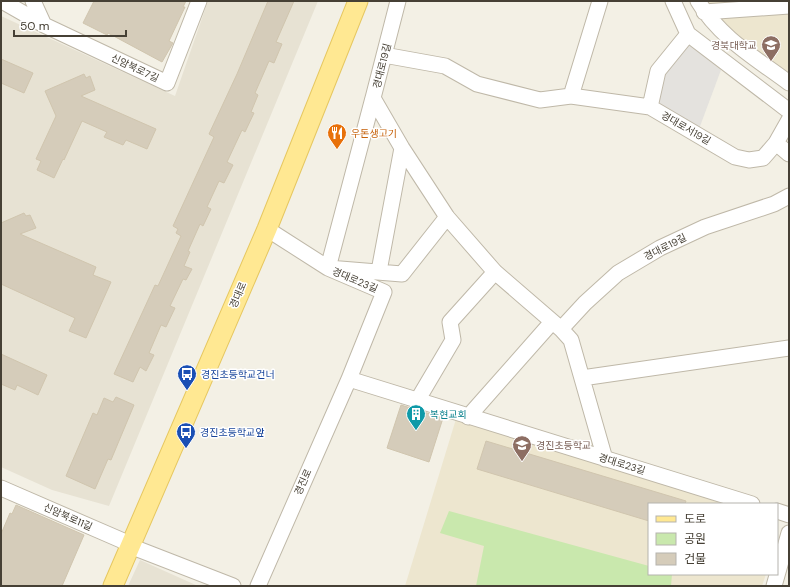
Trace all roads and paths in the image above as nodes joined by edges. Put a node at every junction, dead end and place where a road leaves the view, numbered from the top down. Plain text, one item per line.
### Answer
1 (2, 1) edge
2 (33, 1) edge
3 (199, 1) edge
4 (358, 1) edge
5 (398, 1) edge
6 (600, 1) edge
7 (673, 1) edge
8 (701, 6) edge
9 (789, 6) edge
10 (44, 24) junction
11 (688, 34) junction
12 (384, 55) junction
13 (789, 83) edge
14 (570, 96) junction
15 (373, 98) junction
16 (650, 107) junction
17 (789, 111) edge
18 (789, 120) edge
19 (776, 143) junction
20 (402, 148) junction
21 (789, 154) edge
22 (789, 196) edge
23 (447, 217) junction
24 (267, 229) junction
25 (328, 268) junction
26 (379, 272) junction
27 (495, 272) junction
28 (556, 325) junction
29 (789, 348) edge
30 (582, 378) junction
31 (349, 379) junction
32 (417, 401) junction
33 (468, 417) junction
34 (605, 459) junction
35 (2, 492) edge
36 (749, 503) edge
37 (778, 512) edge
38 (789, 515) edge
39 (789, 533) edge
40 (130, 546) junction
41 (778, 572) edge
42 (777, 575) edge
43 (114, 586) edge
44 (233, 586) edge
45 (258, 586) edge
46 (774, 586) edge

1 - 10 street, 신암북로7길
2 - 10 street
3 - 10 street, 신암북로7길
4 - 24 main road, 경대로
5 - 12 street, 경대로19길
6 - 14 street
7 - 11 street
8 - 9 street
8 - 13 street
11 - 16 street
11 - 17 street
12 - 14 street, 경대로서19길
12 - 15 street, 경대로19길
14 - 16 street, 경대로서19길
15 - 20 street, 경대로19길
15 - 25 street, 경대로23길
16 - 19 street, 경대로서19길
18 - 19 street
19 - 21 street
20 - 23 street, 경대로19길
20 - 26 street
22 - 28 street, 경대로19길
23 - 26 street
23 - 27 street, 경대로19길
24 - 25 street, 경대로23길
24 - 40 main road, 경대로
25 - 26 street
25 - 31 street, 경대로23길
27 - 28 street, 경대로19길
27 - 32 street
28 - 30 street, 경대로19길
28 - 33 street, 경대로19길
29 - 30 street
30 - 34 street, 경대로19길
31 - 32 street, 경대로23길
31 - 45 street, 경진로
32 - 33 street, 경대로23길
33 - 34 street, 경대로23길
34 - 36 street, 경대로23길
35 - 40 street, 신암북로11길
37 - 38 street
39 - 41 street
40 - 43 main road, 경대로
40 - 44 street
42 - 46 street

